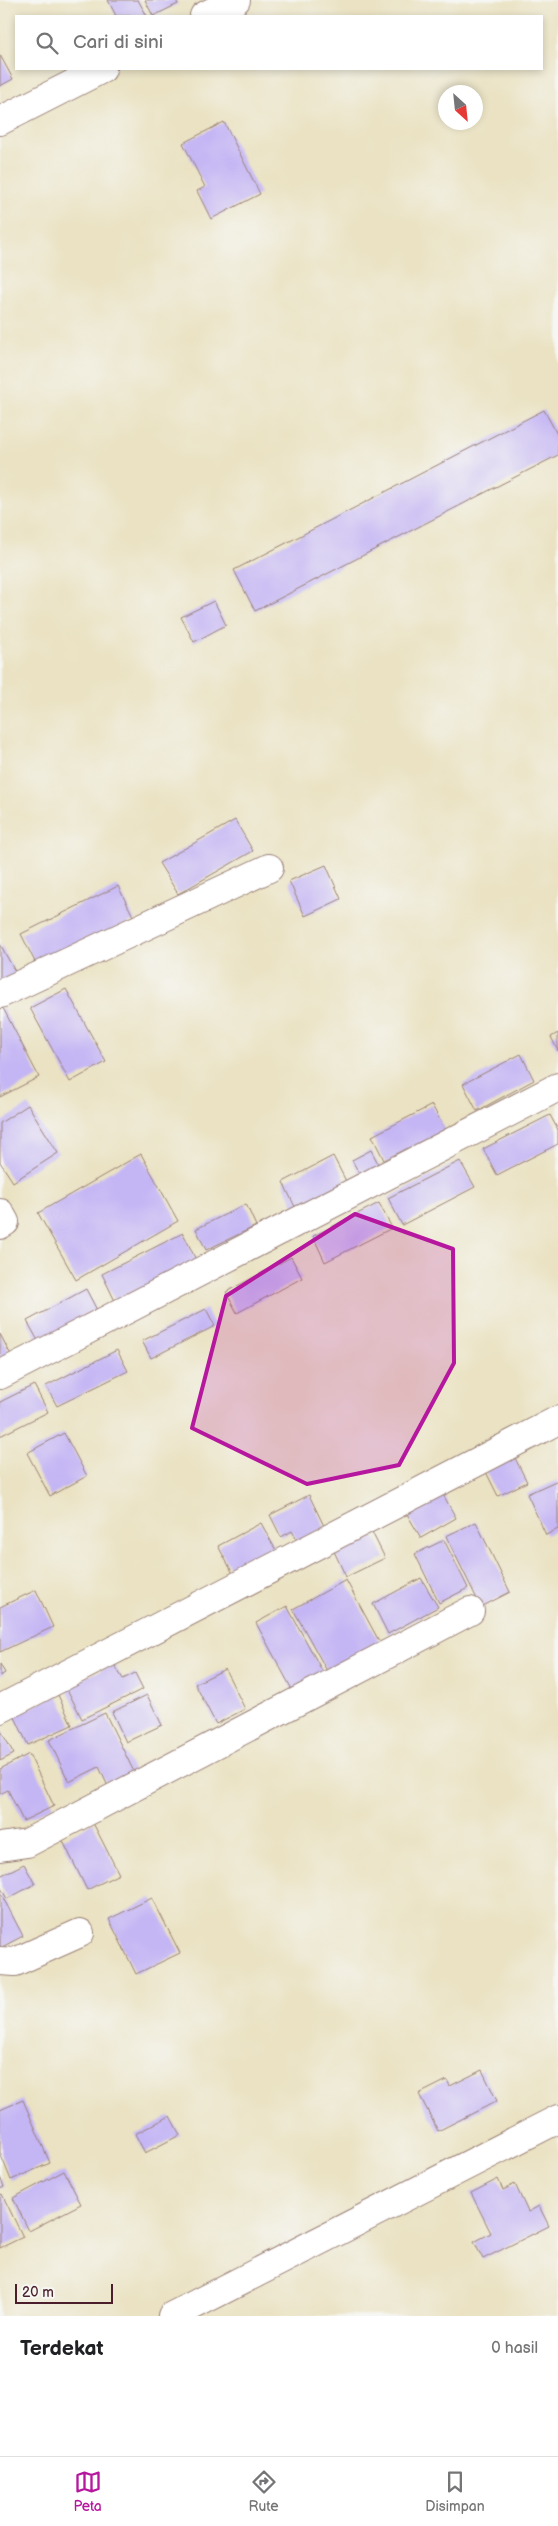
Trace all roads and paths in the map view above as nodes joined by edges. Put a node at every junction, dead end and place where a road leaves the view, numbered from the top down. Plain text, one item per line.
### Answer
1 (236, 0) edge
2 (206, 15) edge
3 (100, 70) edge
4 (0, 121) edge
5 (269, 868) dead end
6 (0, 994) edge
7 (558, 1087) edge
8 (0, 1213) edge
9 (0, 1225) edge
10 (0, 1375) edge
11 (558, 1420) edge
12 (470, 1611) dead end
13 (0, 1709) edge
14 (0, 1847) edge
15 (80, 1933) dead end
16 (0, 1961) edge
17 (558, 2119) edge
18 (172, 2316) edge

1 - 2 street
3 - 4 street
5 - 6 street
7 - 10 street
8 - 9 street
11 - 13 street
12 - 14 street
15 - 16 street
17 - 18 street

